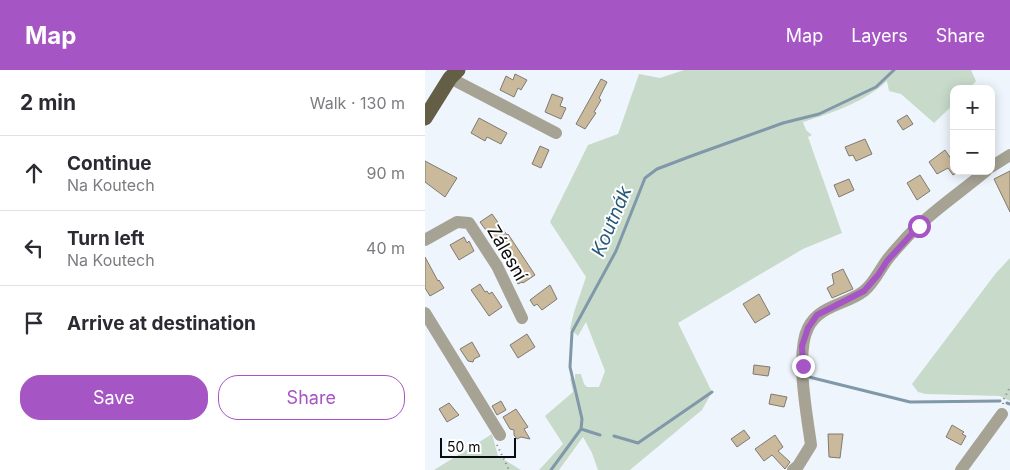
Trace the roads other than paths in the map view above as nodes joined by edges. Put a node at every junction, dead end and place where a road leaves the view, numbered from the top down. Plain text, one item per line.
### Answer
1 (454, 74) edge
2 (425, 118) edge
3 (556, 134) dead end
4 (1010, 154) edge
5 (995, 164) edge
6 (981, 175) edge
7 (425, 240) edge
8 (425, 313) edge
9 (522, 318) dead end
10 (1002, 414) road end
11 (500, 435) road end
12 (793, 470) edge
13 (961, 470) edge

1 - 2 main road
1 - 3 street
4 - 5 street
6 - 12 street
7 - 9 street, Zálesní
8 - 11 street
10 - 13 street

